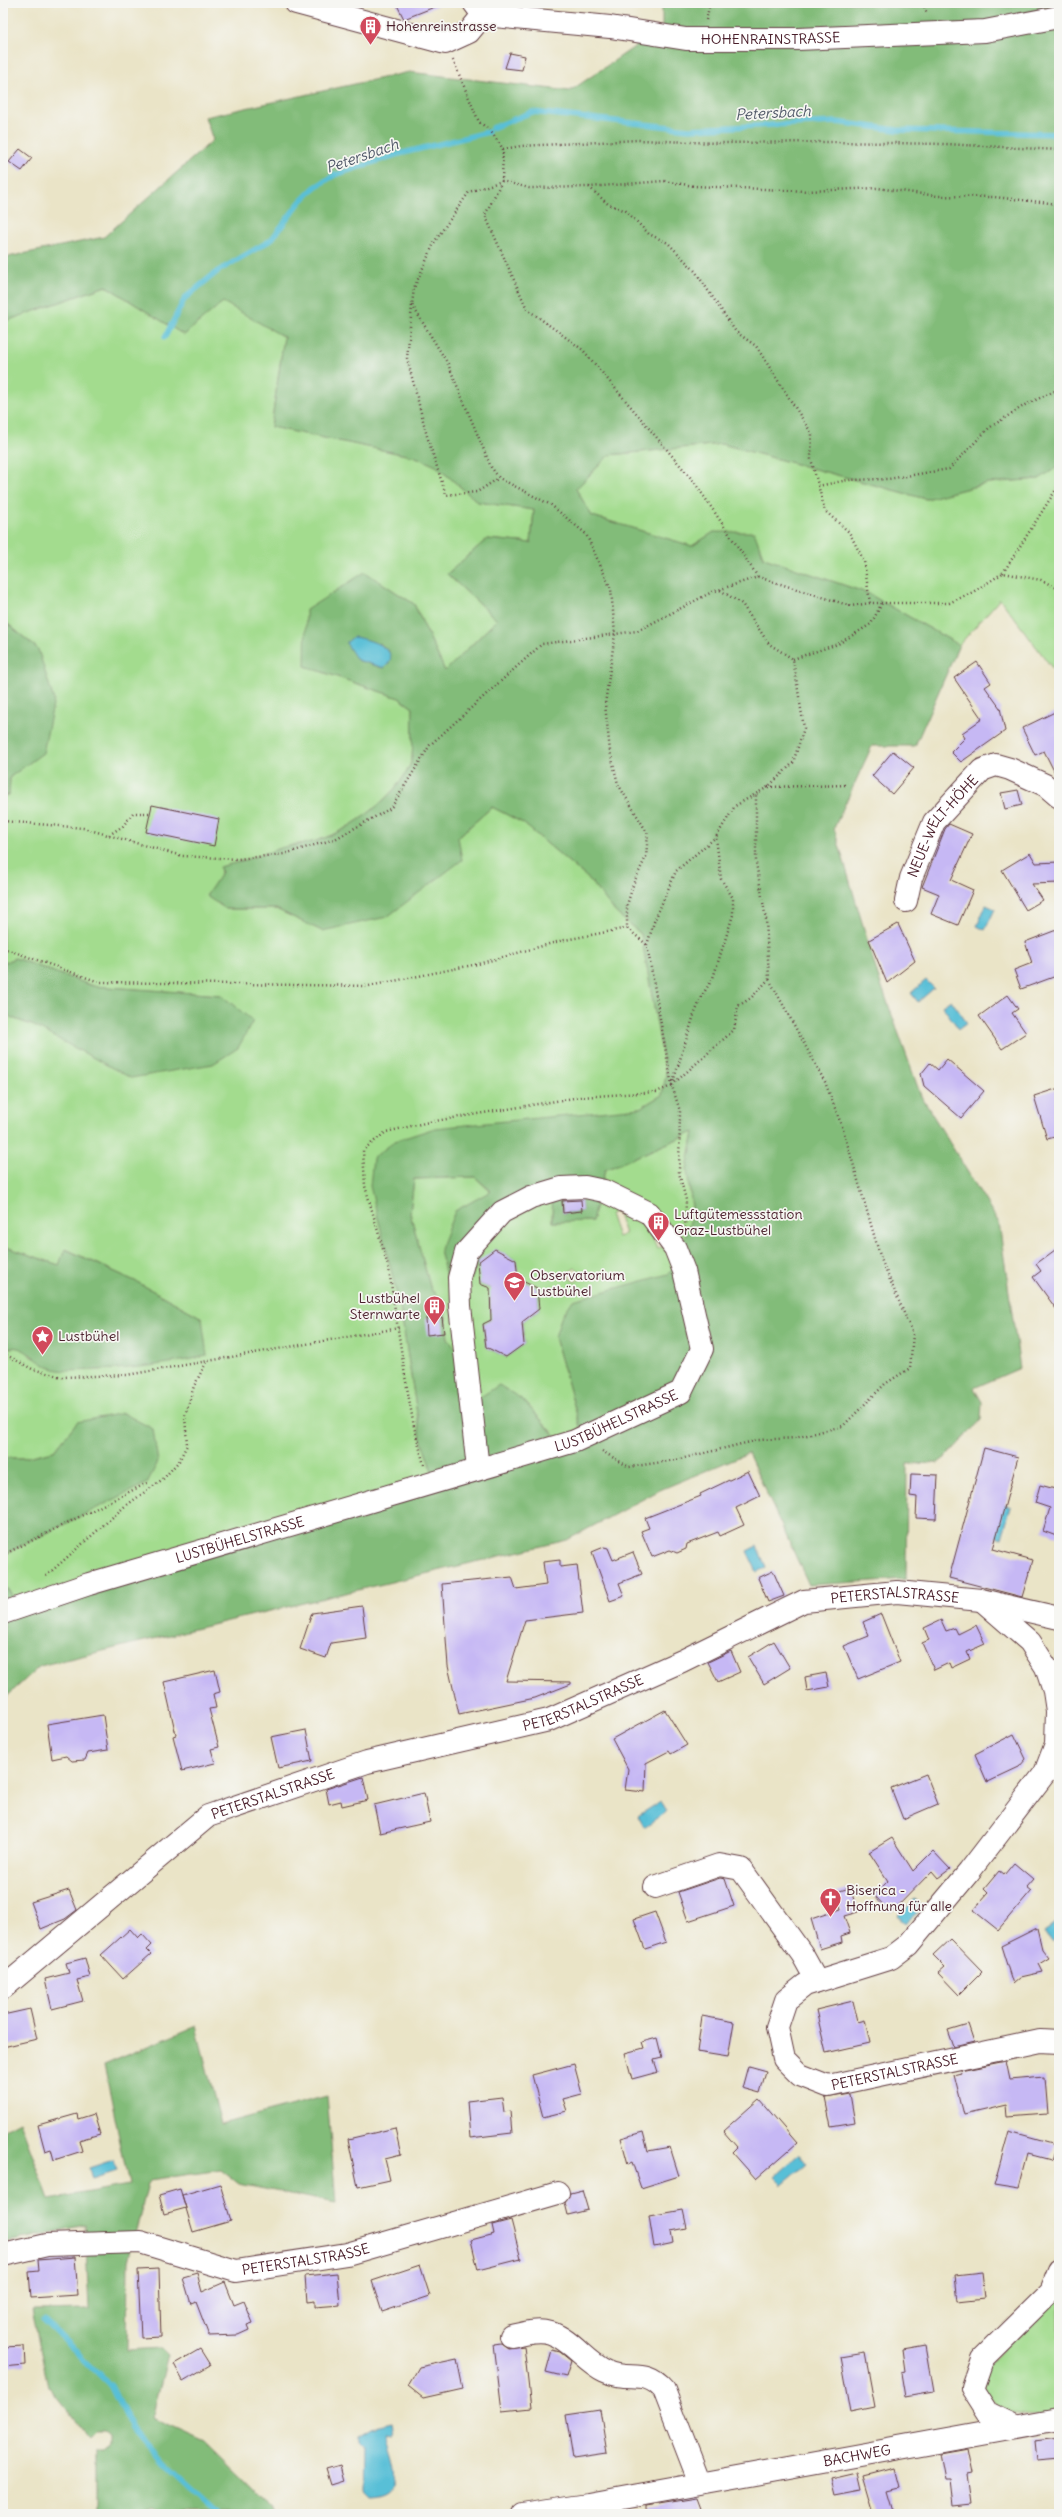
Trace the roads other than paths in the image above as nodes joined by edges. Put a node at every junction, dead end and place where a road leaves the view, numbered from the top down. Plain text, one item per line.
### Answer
1 (296, 3) edge
2 (478, 9) edge
3 (1059, 17) edge
4 (1059, 797) edge
5 (906, 901) dead end
6 (478, 1468) junction
7 (982, 1600) junction
8 (3, 1613) edge
9 (1059, 1618) edge
10 (655, 1886) dead end
11 (817, 1981) junction
12 (3, 1988) edge
13 (1059, 2042) edge
14 (558, 2193) dead end
15 (3, 2255) edge
16 (1059, 2271) edge
17 (511, 2336) dead end
18 (1059, 2419) edge
19 (1013, 2426) junction
20 (700, 2483) junction
21 (522, 2514) edge

1 - 2 street, HOHENRAINSTRASSE
2 - 3 street, HOHENRAINSTRASSE
4 - 5 street, NEUE-WELT-HÖHE
6 - 6 street, LUSTBÜHELSTRASSE
6 - 8 street, LUSTBÜHELSTRASSE
7 - 9 street
7 - 11 street, PETERSTALSTRASSE
7 - 12 street, PETERSTALSTRASSE
10 - 11 street
11 - 13 street, PETERSTALSTRASSE
14 - 15 street, PETERSTALSTRASSE
16 - 19 street
17 - 20 street
18 - 19 street
19 - 20 street, BACHWEG
20 - 21 street, BACHWEG

